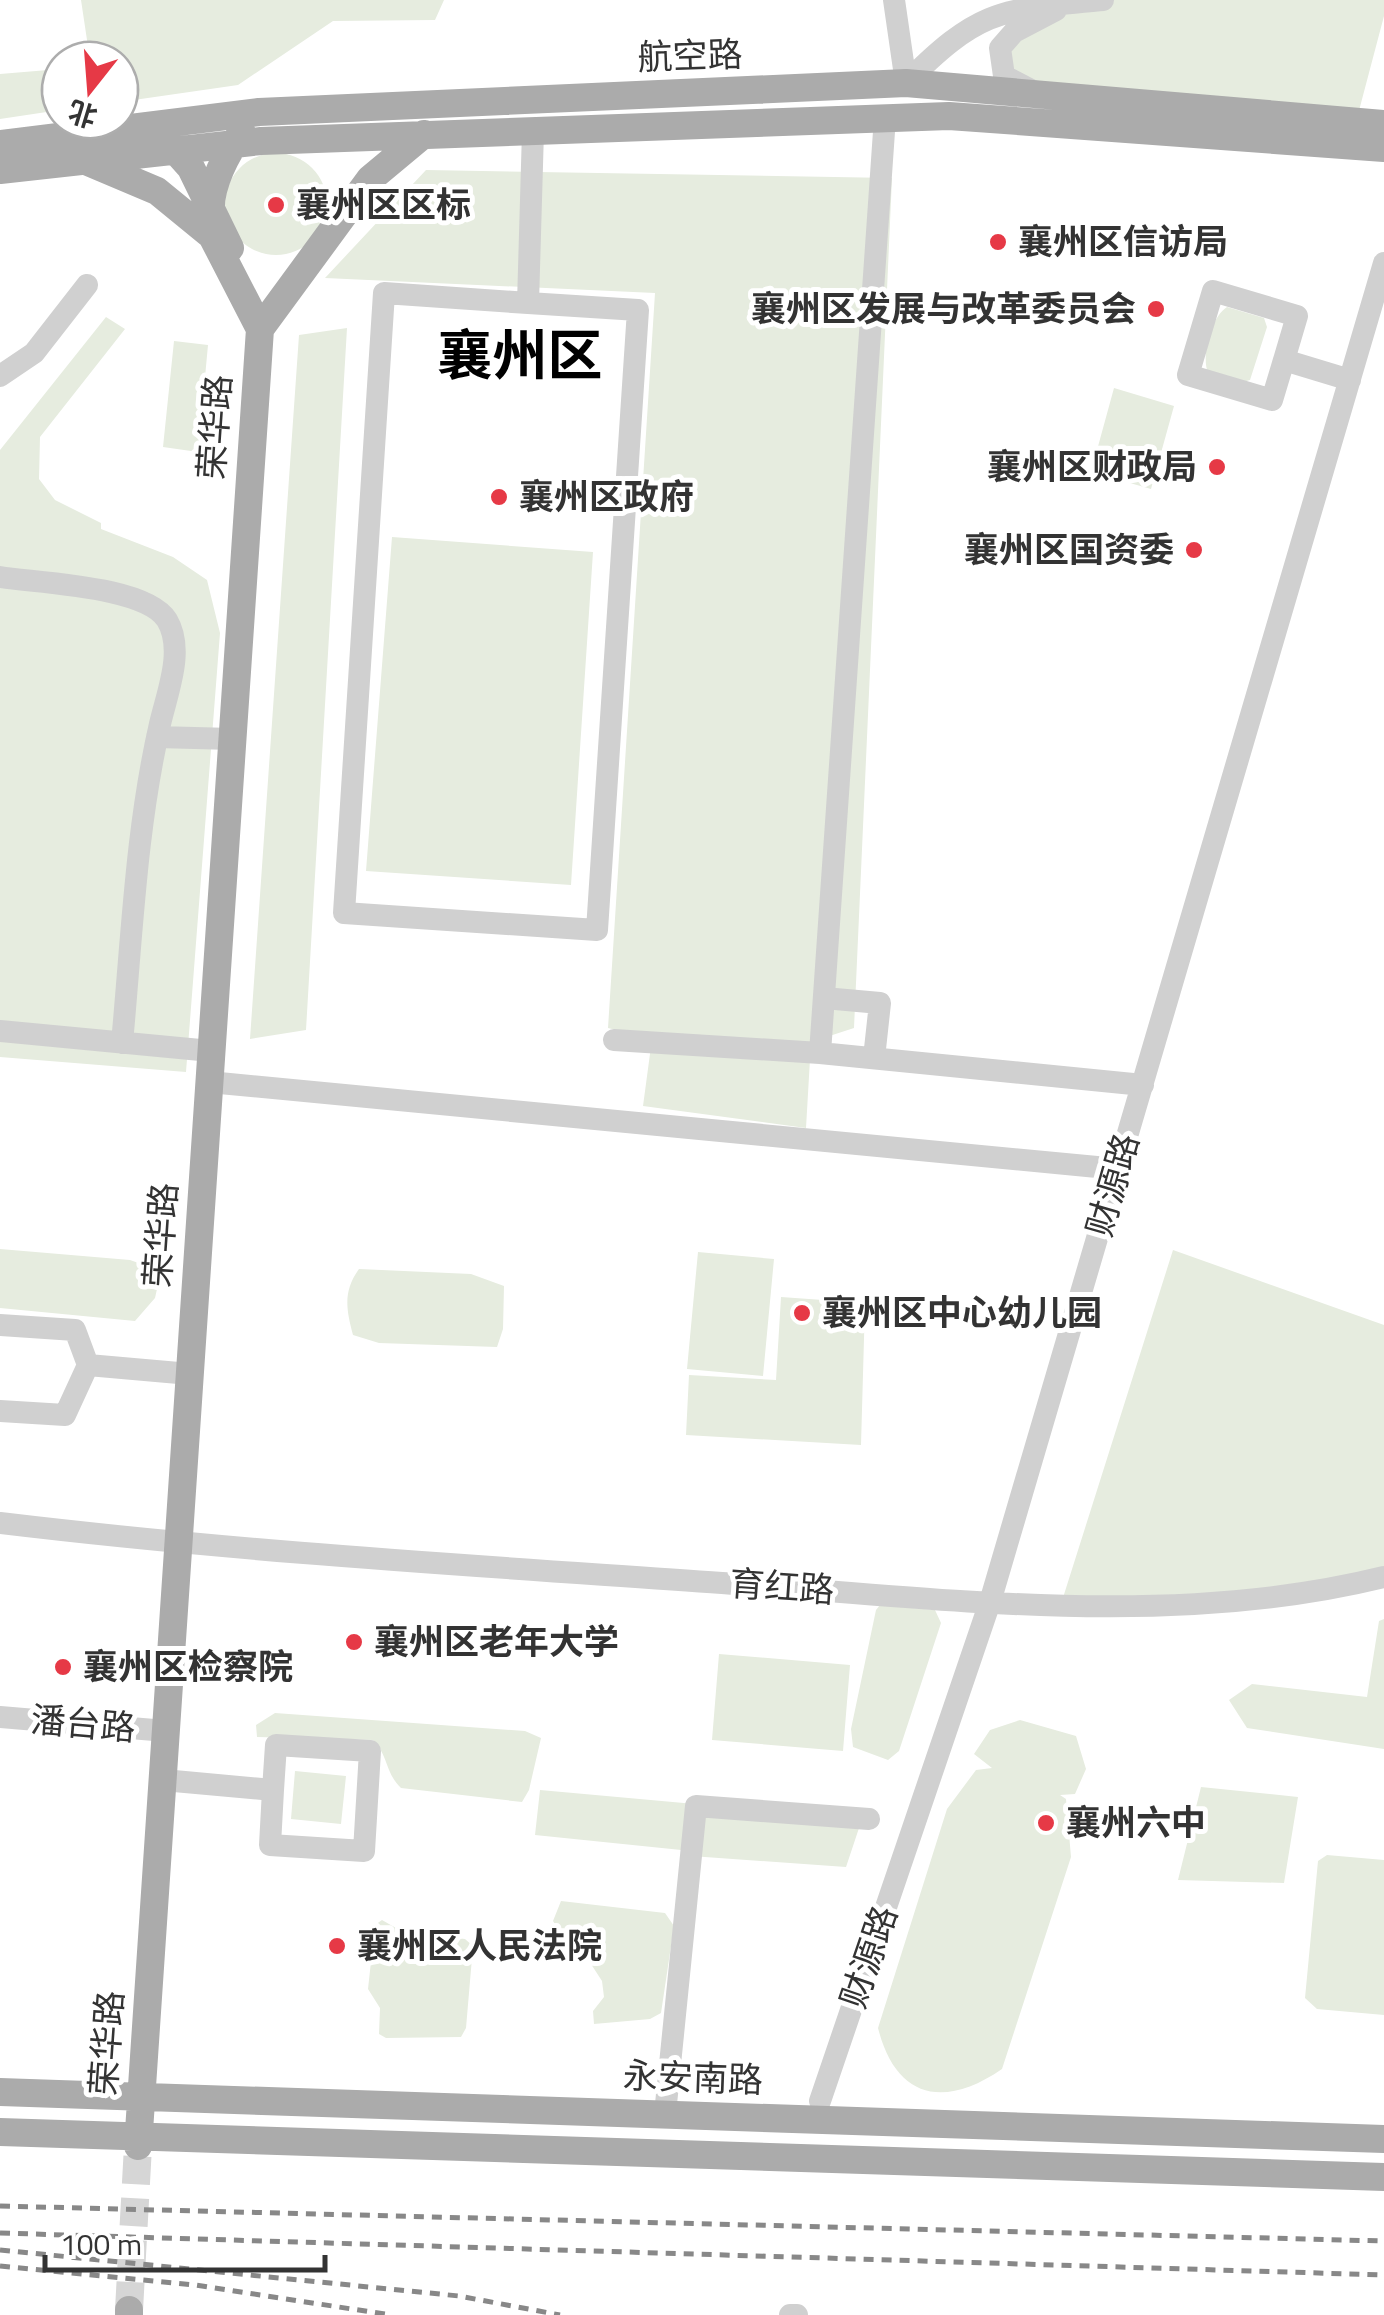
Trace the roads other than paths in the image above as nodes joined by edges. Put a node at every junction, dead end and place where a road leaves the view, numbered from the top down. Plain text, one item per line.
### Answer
1 (894, 0) edge
2 (1104, 0) edge
3 (1063, 3) edge
4 (906, 83) junction
5 (1040, 94) junction
6 (259, 112) junction
7 (885, 118) junction
8 (1384, 124) edge
9 (150, 126) junction
10 (533, 131) junction
11 (424, 134) junction
12 (0, 144) edge
13 (233, 144) junction
14 (1384, 148) edge
15 (178, 150) junction
16 (86, 161) junction
17 (0, 170) edge
18 (210, 200) junction
19 (212, 236) junction
20 (1384, 263) edge
21 (87, 285) dead end
22 (528, 303) junction
23 (260, 329) junction
24 (1284, 360) junction
25 (0, 376) edge
26 (1350, 380) junction
27 (0, 577) edge
28 (157, 736) junction
29 (232, 739) junction
30 (824, 998) junction
31 (0, 1031) edge
32 (614, 1040) dead end
33 (122, 1042) junction
34 (211, 1051) junction
35 (820, 1053) junction
36 (874, 1058) junction
37 (209, 1082) junction
38 (1143, 1084) junction
39 (1118, 1169) junction
40 (0, 1325) edge
41 (88, 1365) junction
42 (190, 1374) junction
43 (0, 1411) edge
44 (0, 1523) edge
45 (178, 1545) junction
46 (1384, 1577) edge
47 (990, 1602) junction
48 (0, 1717) edge
49 (166, 1732) junction
50 (163, 1780) junction
51 (273, 1790) junction
52 (869, 1820) dead end
53 (0, 2092) edge
54 (142, 2096) junction
55 (820, 2100) dead end
56 (665, 2114) junction
57 (0, 2132) edge
58 (1384, 2139) edge
59 (139, 2140) junction
60 (1384, 2177) edge

1 - 4 street
2 - 3 street
3 - 4 street
3 - 5 street
4 - 5 main road, 航空路
4 - 6 main road, 航空路
5 - 8 main road, 航空路
6 - 9 main road, 航空路
6 - 13 main road
7 - 10 main road, 航空路
7 - 14 main road, 航空路
7 - 30 street
9 - 12 main road, 航空路
9 - 15 main road
10 - 11 main road, 航空路
10 - 22 street
11 - 13 main road, 航空路
11 - 23 main road, 荣华路
13 - 15 main road, 航空路
13 - 18 main road
15 - 16 main road, 航空路
15 - 18 main road
16 - 17 main road, 航空路
16 - 19 main road, 荣华路
18 - 19 main road
18 - 23 main road
19 - 23 main road, 荣华路
20 - 26 street, 财源路
21 - 25 street
22 - 22 street
23 - 29 main road, 荣华路
24 - 24 street
24 - 26 street
26 - 38 street, 财源路
27 - 28 street
28 - 29 street
28 - 33 street
29 - 34 main road, 荣华路
30 - 35 street
30 - 36 street
31 - 33 street
32 - 35 street
33 - 34 street
34 - 37 main road, 荣华路
35 - 36 street
36 - 38 street
37 - 39 street
37 - 42 main road, 荣华路
38 - 39 street, 财源路
39 - 47 street, 财源路
40 - 41 street
41 - 42 street
41 - 43 street
42 - 45 main road, 荣华路
44 - 45 street, 育红路
45 - 47 street, 育红路
45 - 49 main road, 荣华路
46 - 47 street, 育红路
47 - 55 street, 财源路
48 - 49 street, 潘台路
49 - 50 main road, 荣华路
50 - 51 street
50 - 54 main road, 荣华路
51 - 51 street
52 - 56 street
53 - 54 main road, 永安南路
54 - 56 main road, 永安南路
54 - 59 main road, 荣华路
56 - 58 main road, 永安南路
57 - 59 main road
59 - 60 main road

